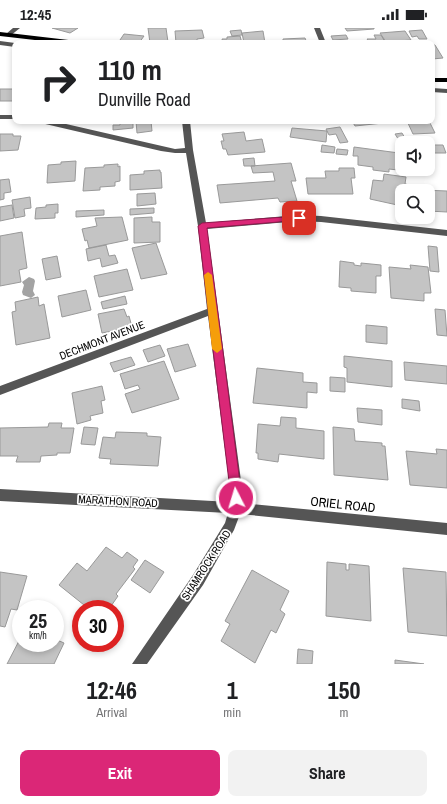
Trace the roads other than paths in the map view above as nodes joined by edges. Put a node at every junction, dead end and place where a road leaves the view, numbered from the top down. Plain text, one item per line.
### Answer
1 (17, 28) edge
2 (317, 28) edge
3 (0, 34) edge
4 (8, 35) junction
5 (51, 40) edge
6 (322, 40) edge
7 (0, 43) edge
8 (12, 45) edge
9 (435, 80) edge
10 (447, 80) edge
11 (435, 90) edge
12 (447, 91) edge
13 (0, 117) edge
14 (12, 117) edge
15 (57, 124) edge
16 (186, 124) edge
17 (189, 150) junction
18 (202, 226) junction
19 (447, 234) edge
20 (212, 311) junction
21 (0, 391) edge
22 (0, 495) edge
23 (236, 508) junction
24 (447, 529) edge
25 (139, 664) edge

1 - 4 street
2 - 6 street
3 - 4 main road
4 - 5 main road
7 - 8 street
9 - 10 main road
11 - 12 street
13 - 14 street
15 - 17 street
16 - 17 street, SHAMROCK ROAD
17 - 18 street, SHAMROCK ROAD
18 - 19 street
18 - 20 street, SHAMROCK ROAD
20 - 21 street, DECHMONT AVENUE
20 - 23 street, SHAMROCK ROAD
22 - 23 street, MARATHON ROAD
23 - 24 street, ORIEL ROAD
23 - 25 street, SHAMROCK ROAD

